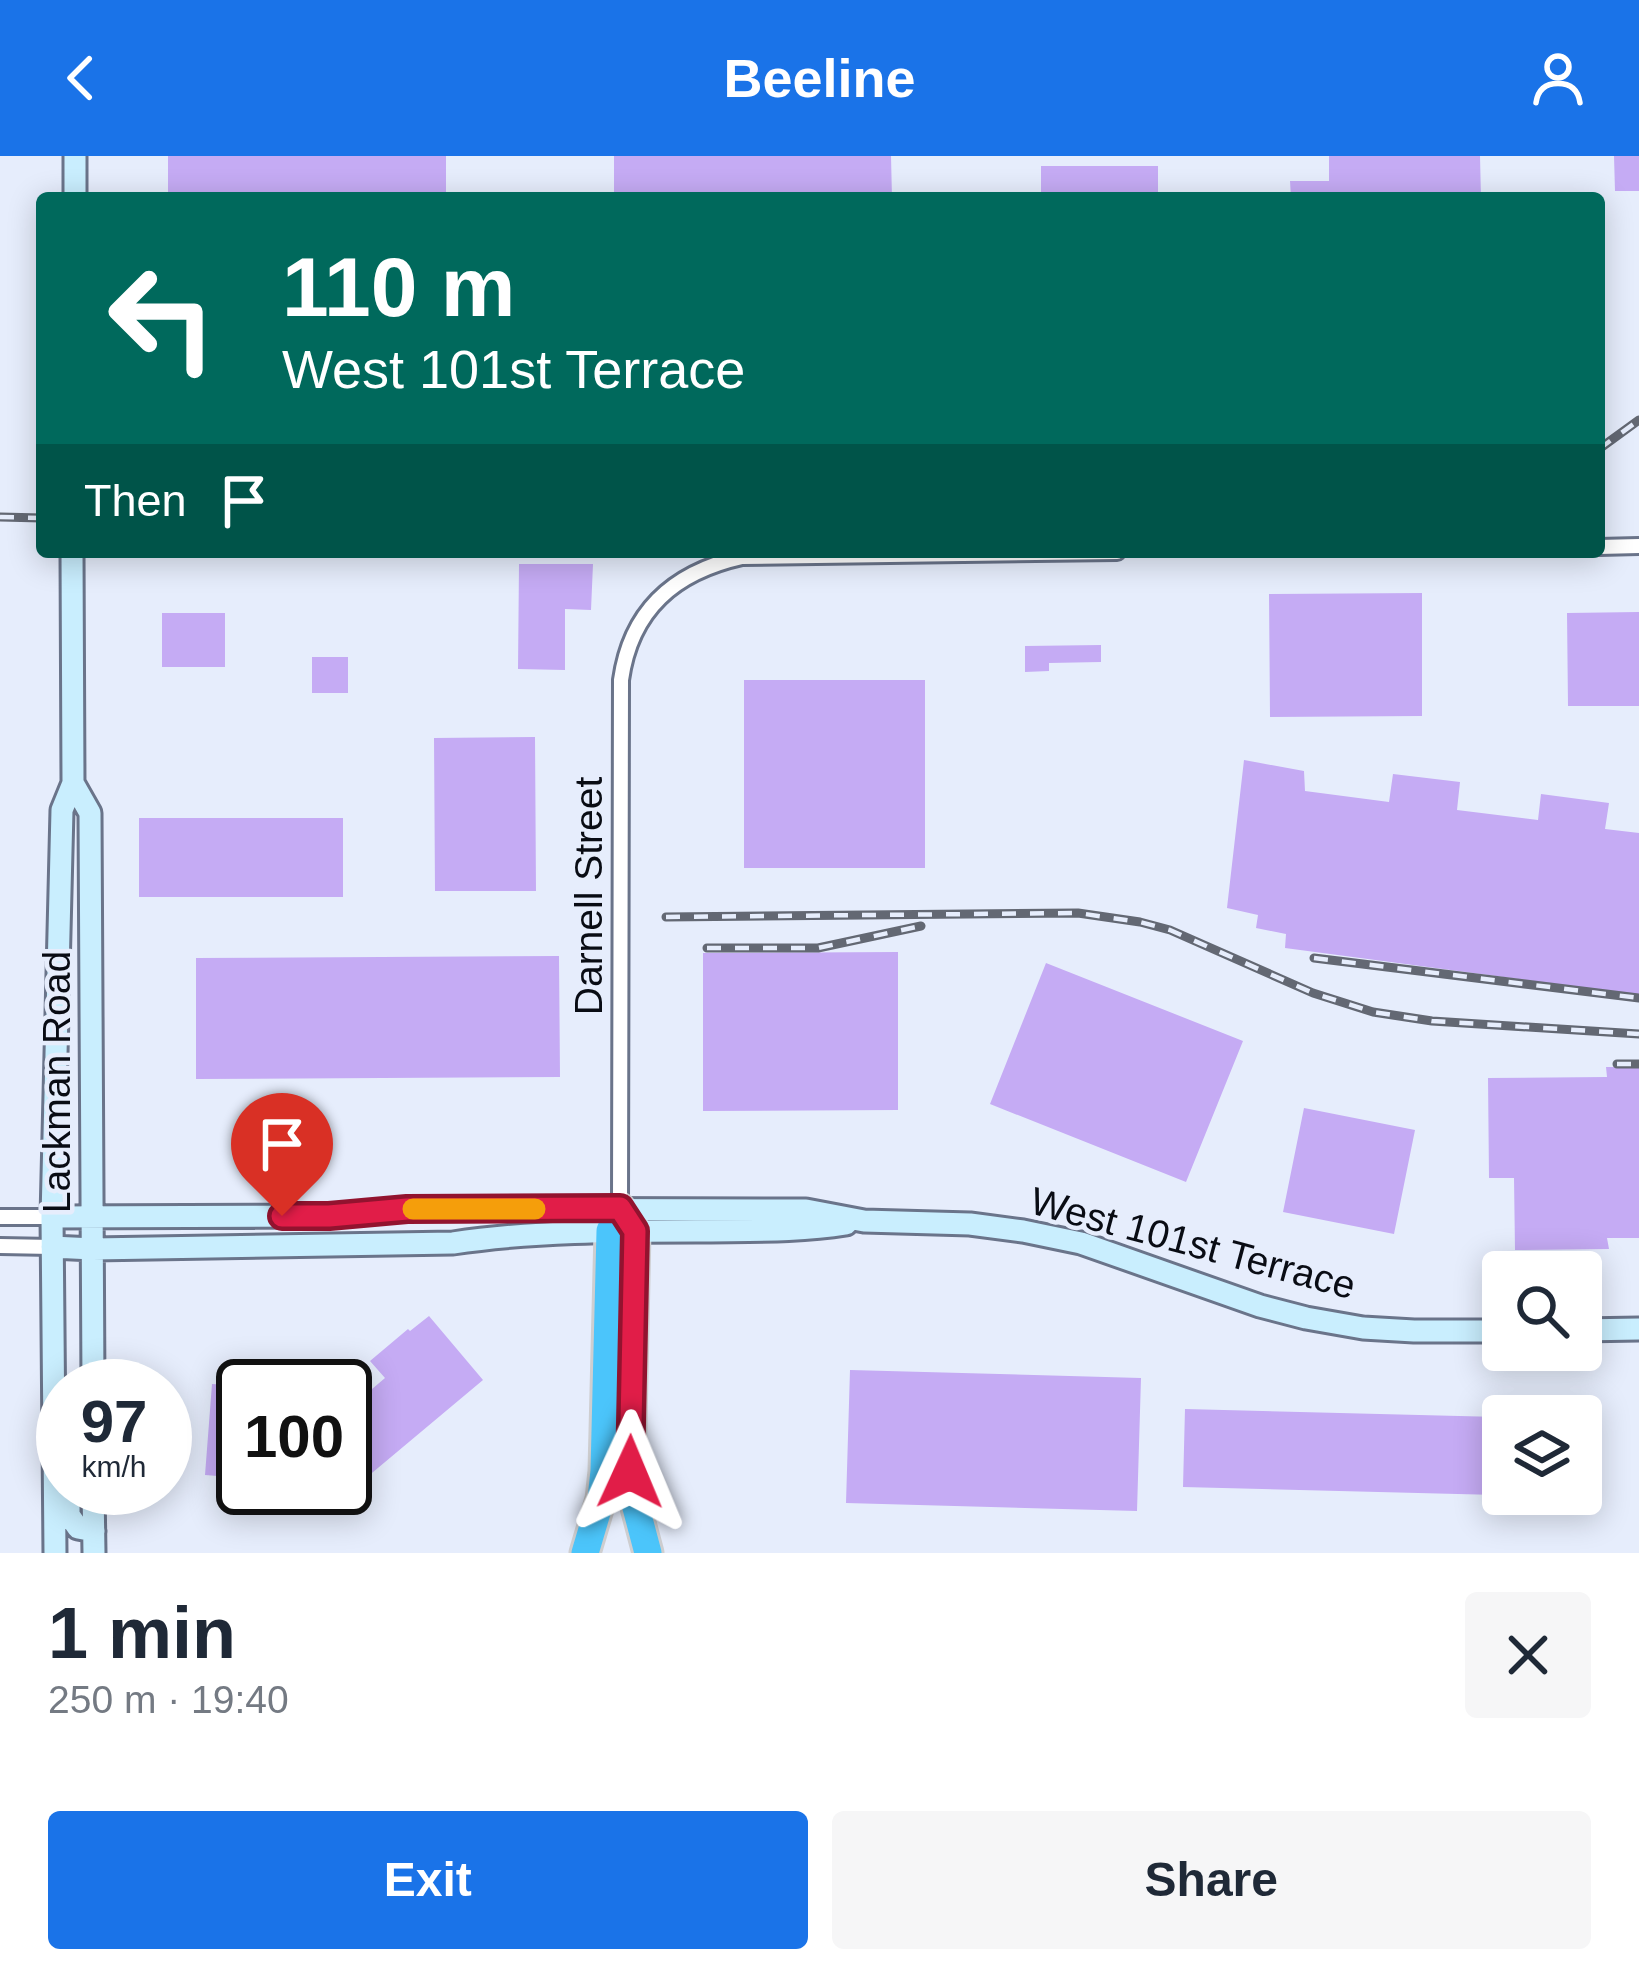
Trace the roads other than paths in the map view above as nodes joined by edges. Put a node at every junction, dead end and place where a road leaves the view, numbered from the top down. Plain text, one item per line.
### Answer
1 (75, 156) edge
2 (75, 192) edge
3 (1605, 547) edge
4 (1639, 547) edge
5 (72, 558) edge
6 (737, 558) edge
7 (73, 783) junction
8 (0, 1216) edge
9 (52, 1216) junction
10 (92, 1217) junction
11 (622, 1223) junction
12 (0, 1246) edge
13 (52, 1246) junction
14 (93, 1249) junction
15 (1639, 1329) edge
16 (1482, 1330) edge
17 (1602, 1330) edge
18 (56, 1359) edge
19 (93, 1359) edge
20 (56, 1515) edge
21 (70, 1515) edge
22 (94, 1542) edge
23 (55, 1553) edge
24 (585, 1553) edge
25 (649, 1553) edge

1 - 2 main road
3 - 4 street
5 - 7 main road, Lackman Road
6 - 11 street, Darnell Street
7 - 9 main road, Lackman Road
7 - 10 main road, Lackman Road
8 - 9 street, West 101st Terrace
9 - 10 main road, West 101st Terrace
9 - 13 main road, Lackman Road
10 - 11 main road, West 101st Terrace
10 - 14 main road, Lackman Road
11 - 14 main road, West 101st Terrace
11 - 16 main road, West 101st Terrace
11 - 24 highway
11 - 25 highway
12 - 13 street, West 101st Terrace
13 - 14 main road, West 101st Terrace
13 - 18 main road, Lackman Road
14 - 19 main road, Lackman Road
15 - 17 main road
20 - 23 main road, Lackman Road
21 - 22 main road

